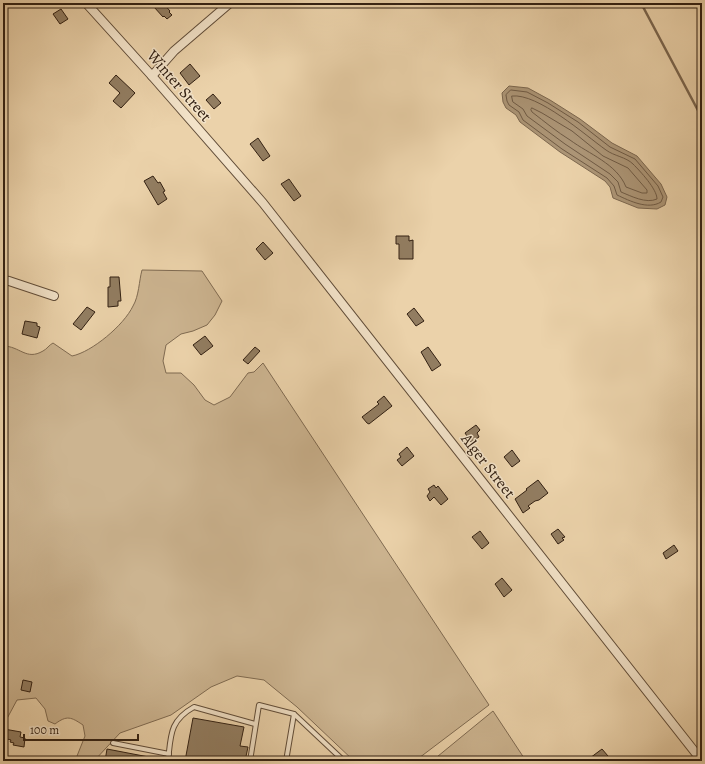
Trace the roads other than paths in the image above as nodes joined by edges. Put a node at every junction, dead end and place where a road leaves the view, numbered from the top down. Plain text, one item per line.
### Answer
1 (86, 3) edge
2 (230, 3) edge
3 (152, 76) junction
4 (250, 189) joint
5 (3, 280) edge
6 (54, 296) dead end
7 (294, 714) junction
8 (255, 724) junction
9 (113, 743) dead end
10 (169, 754) junction
11 (168, 761) edge
12 (250, 761) edge
13 (286, 761) edge
14 (344, 761) edge
15 (702, 761) edge

1 - 3 street, Winter Street
2 - 3 street
3 - 4 street, Winter Street
4 - 15 street, Alger Street
5 - 6 street
7 - 8 lane
7 - 13 lane
7 - 14 lane
8 - 10 lane
8 - 12 lane
9 - 10 lane
10 - 11 lane

